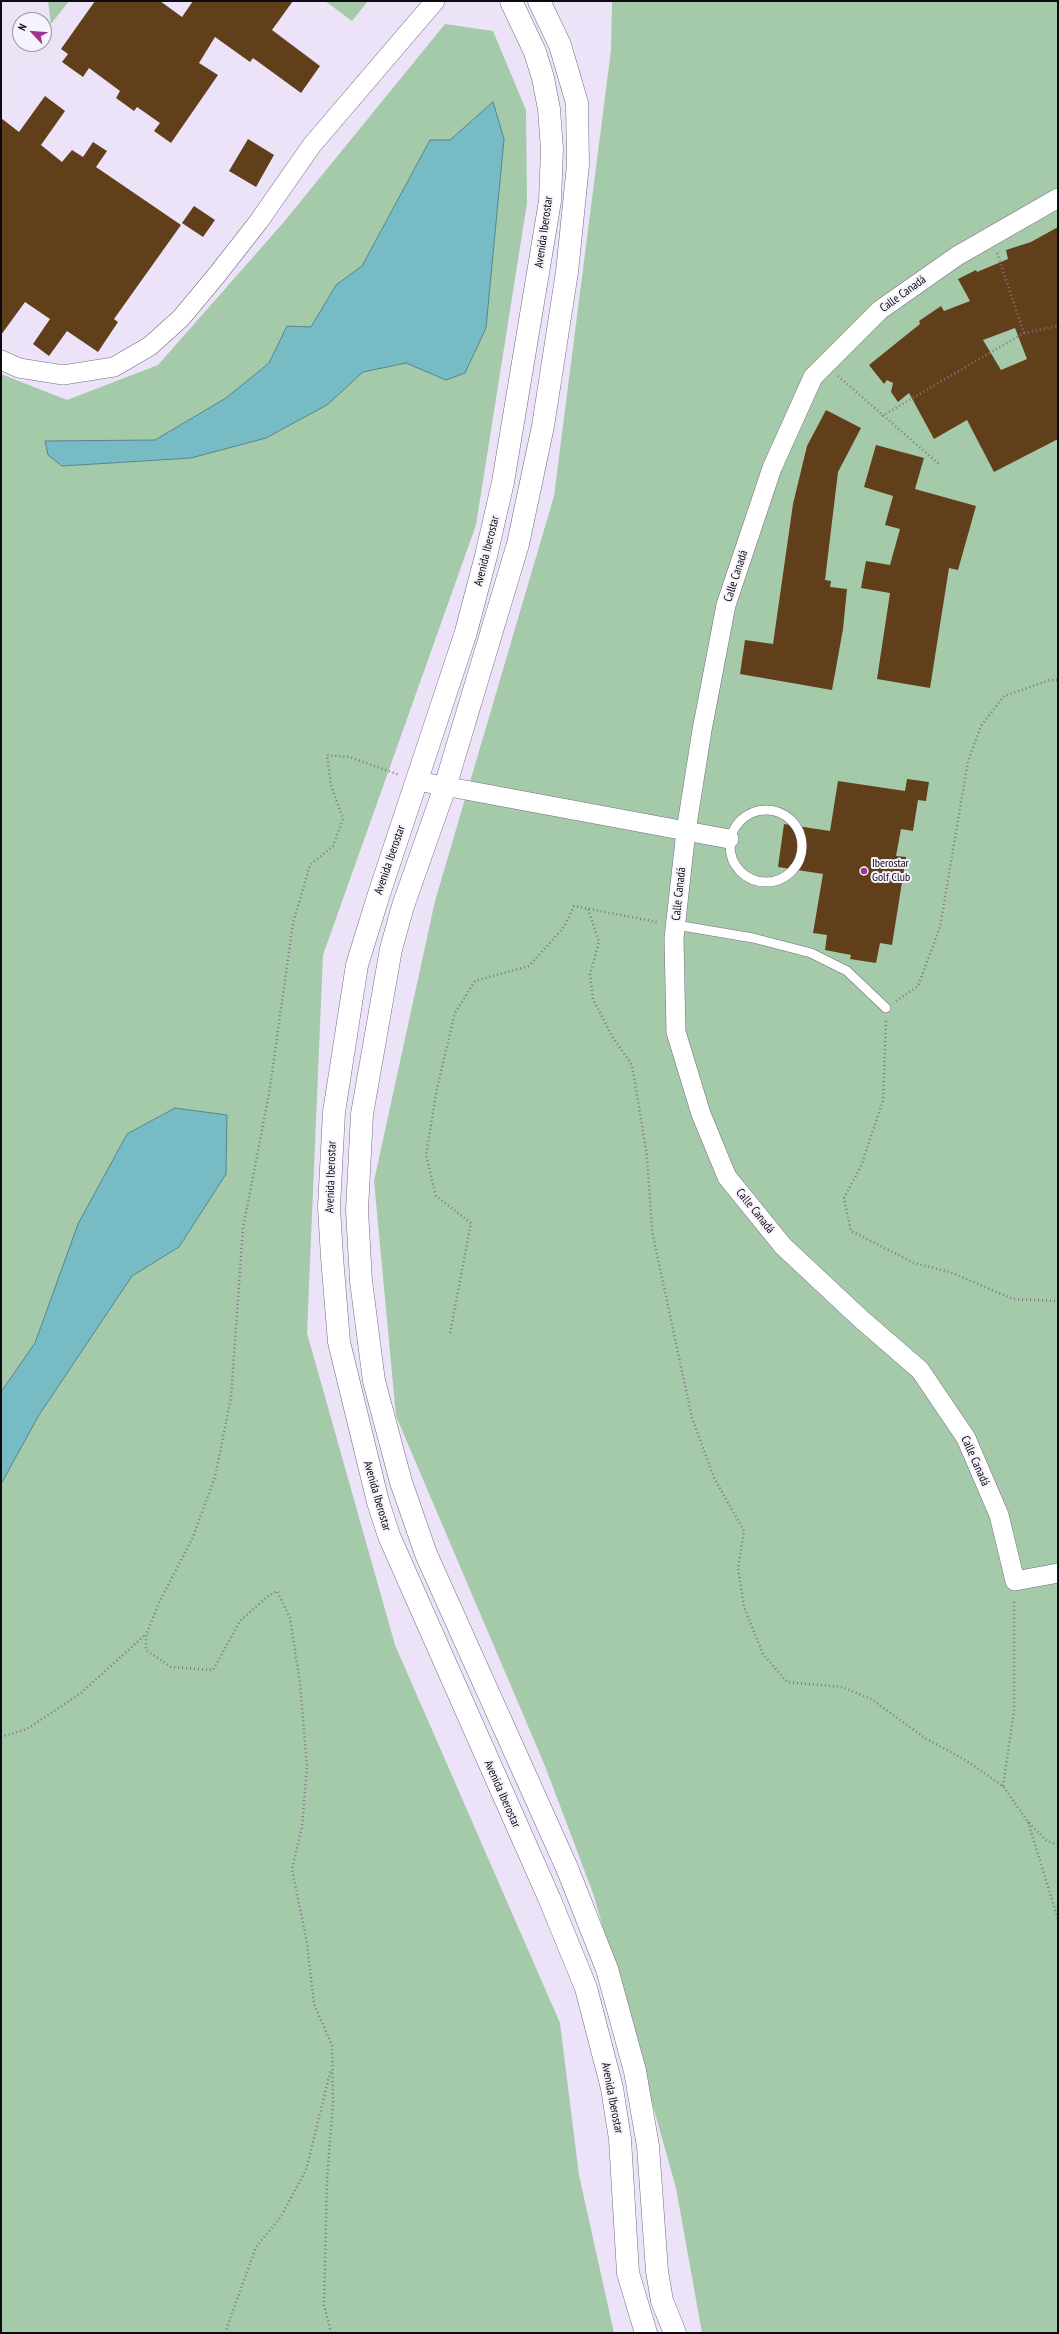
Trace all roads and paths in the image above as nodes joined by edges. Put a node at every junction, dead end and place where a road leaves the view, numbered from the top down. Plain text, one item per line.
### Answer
1 (435, 1) edge
2 (511, 1) edge
3 (539, 1) edge
4 (1058, 198) edge
5 (991, 236) junction
6 (1058, 326) edge
7 (1024, 333) junction
8 (1, 360) edge
9 (825, 365) junction
10 (882, 416) junction
11 (940, 465) dead end
12 (1058, 680) edge
13 (417, 781) junction
14 (445, 788) junction
15 (686, 831) junction
16 (729, 839) junction
17 (588, 909) junction
18 (676, 925) junction
19 (886, 1008) junction
20 (1058, 1302) edge
21 (450, 1333) dead end
22 (1058, 1573) edge
23 (1015, 1581) junction
24 (146, 1635) junction
25 (1, 1737) edge
26 (1004, 1786) junction
27 (1028, 1822) junction
28 (1058, 1845) edge
29 (1058, 1919) edge
30 (333, 2065) junction
31 (225, 2333) edge
32 (332, 2333) edge
33 (646, 2333) edge
34 (675, 2333) edge

1 - 8 street
2 - 13 street, Avenida Iberostar
3 - 14 street
4 - 5 street, Calle Canadá
5 - 7 path
5 - 9 street, Calle Canadá
6 - 7 path
7 - 10 path
9 - 10 path
9 - 15 street, Calle Canadá
10 - 11 path
12 - 19 path
13 - 14 street
13 - 24 path
13 - 33 street, Avenida Iberostar
14 - 15 street
14 - 34 street
15 - 16 street
15 - 18 street, Calle Canadá
16 - 16 lane
17 - 18 path
17 - 21 path
17 - 26 path
18 - 19 lane
18 - 23 street, Calle Canadá
19 - 20 path
22 - 23 street
23 - 26 path
24 - 25 path
24 - 30 path
26 - 27 path
27 - 28 path
27 - 29 path
30 - 31 path
30 - 32 path

